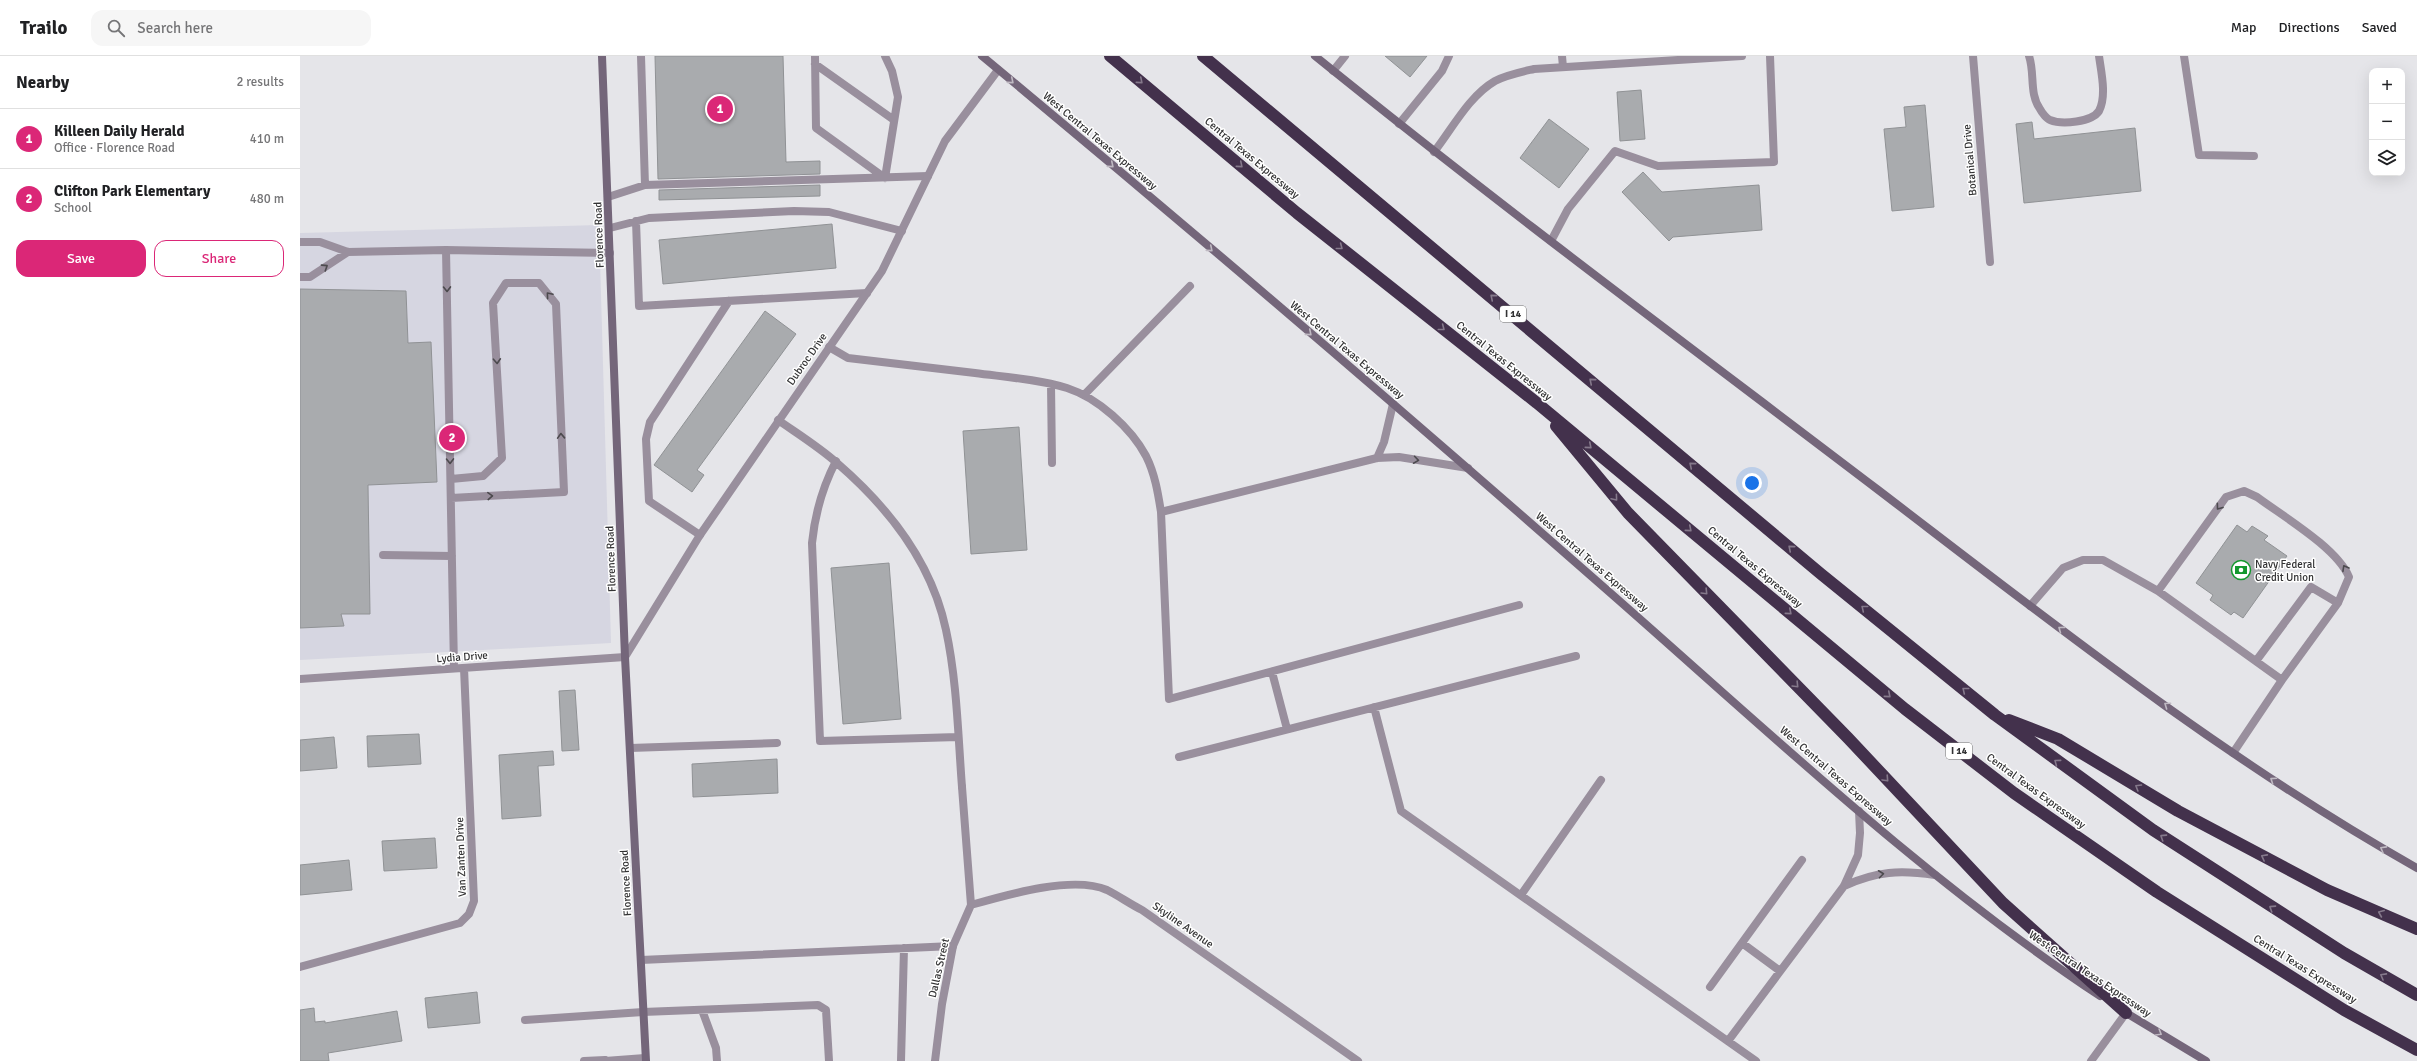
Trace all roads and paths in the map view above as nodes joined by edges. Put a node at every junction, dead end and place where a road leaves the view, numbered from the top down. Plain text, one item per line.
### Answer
1 (602, 56) edge
2 (641, 56) edge
3 (884, 56) edge
4 (982, 56) edge
5 (1110, 56) edge
6 (1203, 56) edge
7 (1315, 56) edge
8 (1345, 56) edge
9 (1449, 56) edge
10 (1562, 56) edge
11 (1742, 56) edge
12 (1770, 56) edge
13 (1973, 56) edge
14 (2029, 56) edge
15 (2100, 56) edge
16 (2184, 56) edge
17 (1717, 57) edge
18 (815, 60) edge
19 (1563, 67) junction
20 (998, 70) junction
21 (1333, 70) junction
22 (894, 120) junction
23 (1399, 124) junction
24 (1434, 152) junction
25 (2254, 156) dead end
26 (928, 176) junction
27 (885, 178) junction
28 (644, 185) junction
29 (608, 197) junction
30 (636, 221) junction
31 (610, 228) junction
32 (902, 231) junction
33 (1551, 241) junction
34 (300, 242) edge
35 (446, 250) junction
36 (348, 252) junction
37 (610, 253) junction
38 (1990, 262) dead end
39 (300, 277) edge
40 (1190, 286) dead end
41 (867, 293) junction
42 (729, 301) junction
43 (829, 347) junction
44 (1051, 384) junction
45 (1084, 395) junction
46 (1537, 403) junction
47 (1393, 404) junction
48 (778, 420) junction
49 (1377, 458) junction
50 (836, 462) junction
51 (1052, 463) dead end
52 (1468, 468) junction
53 (451, 479) junction
54 (451, 498) junction
55 (1161, 512) junction
56 (700, 535) junction
57 (383, 556) dead end
58 (452, 556) junction
59 (2158, 591) junction
60 (2338, 603) junction
61 (1519, 605) dead end
62 (2030, 606) junction
63 (1576, 656) dead end
64 (625, 657) junction
65 (2256, 661) junction
66 (454, 668) junction
67 (464, 668) junction
68 (1272, 672) junction
69 (300, 679) edge
70 (2282, 680) junction
71 (1374, 707) junction
72 (1995, 715) junction
73 (1287, 729) junction
74 (958, 738) junction
75 (777, 743) dead end
76 (630, 748) junction
77 (2233, 753) junction
78 (1179, 757) dead end
79 (1602, 780) dead end
80 (1859, 811) junction
81 (1802, 860) dead end
82 (2417, 868) edge
83 (1935, 875) junction
84 (1844, 886) junction
85 (1521, 895) junction
86 (971, 905) junction
87 (2417, 929) edge
88 (1742, 943) junction
89 (953, 946) junction
90 (904, 948) junction
91 (641, 960) junction
92 (300, 967) edge
93 (1780, 971) junction
94 (1710, 987) dead end
95 (2417, 995) edge
96 (702, 1010) junction
97 (643, 1012) junction
98 (2126, 1013) junction
99 (525, 1020) dead end
100 (1728, 1041) junction
101 (2417, 1050) edge
102 (646, 1060) edge
103 (584, 1061) edge
104 (605, 1061) edge
105 (717, 1061) edge
106 (829, 1061) edge
107 (901, 1061) edge
108 (935, 1061) edge
109 (1358, 1061) edge
110 (1756, 1061) edge
111 (2092, 1061) edge
112 (2206, 1061) edge

1 - 29 main road, Florence Road
2 - 28 street
3 - 22 street
4 - 20 main road, West Central Texas Expressway
5 -> 46 highway, Central Texas Expressway / I 14
72 -> 6 highway, I 14
7 - 21 main road
8 - 21 street
9 - 23 street
10 - 19 street
11 - 17 street
12 - 33 street
13 - 38 street, Botanical Drive
14 - 15 street
16 - 25 street
17 - 19 street
18 - 22 street
18 - 27 street
19 - 24 street
20 - 26 street, Dubroc Drive
20 -> 47 main road, West Central Texas Expressway
21 - 23 main road
22 - 27 street
23 - 24 main road
24 - 33 main road
26 - 27 street
26 - 32 street, Dubroc Drive
27 - 28 street
28 - 29 street
29 - 31 main road, Florence Road
30 - 31 street
30 - 32 street
30 - 42 street
31 - 37 main road, Florence Road
32 - 41 street, Dubroc Drive
33 - 62 main road
34 - 36 street
35 - 36 street
35 - 37 street
35 -> 53 street
39 -> 36 street
37 - 64 main road, Florence Road
40 - 45 street
41 - 42 street
41 - 43 street, Dubroc Drive
42 - 56 street
43 - 44 street
43 - 48 street, Dubroc Drive
44 - 45 street
44 - 51 street
45 - 55 street
46 -> 98 highway
46 -> 101 highway, Central Texas Expressway / I 14
47 - 49 street
47 - 52 main road, West Central Texas Expressway
48 - 50 street, Dallas Street
48 - 56 street, Dubroc Drive
49 -> 52 street
49 - 55 street
50 - 74 street, Dallas Street
50 - 74 street
52 - 80 main road, West Central Texas Expressway
53 - 54 street
54 -> 53 street
54 - 58 street
55 - 68 street
56 - 64 street, Dubroc Drive
57 - 58 street
58 - 66 street
60 -> 59 street
59 - 62 street
59 - 65 street
60 - 65 street
60 - 70 street
61 - 68 street
77 -> 62 main road
63 - 71 street
64 - 67 street, Lydia Drive
64 - 76 main road, Florence Road
65 - 70 street
66 - 67 street, Lydia Drive
66 - 69 street, Lydia Drive
67 - 92 street, Van Zanten Drive
68 - 73 street
70 - 77 street
71 - 73 street
71 - 85 street
87 -> 72 highway
95 -> 72 highway, I 14
73 - 78 street
74 - 86 street, Dallas Street
75 - 76 street
76 - 91 main road, Florence Road
82 -> 77 main road
79 - 85 street
80 - 83 main road, West Central Texas Expressway
80 - 84 street
81 - 88 street
84 -> 83 street
83 - 98 main road, West Central Texas Expressway
84 - 93 street
85 - 100 street
86 - 89 street, Dallas Street
86 - 109 street, Skyline Avenue
88 - 93 street
88 - 94 street
89 - 90 street
89 - 108 street, Dallas Street
90 - 91 street
90 - 107 street
91 - 97 main road, Florence Road
93 - 100 street
96 - 97 street
96 - 105 street
96 - 106 street
97 - 99 street
97 - 102 main road, Florence Road
98 - 111 street
98 -> 112 main road, West Central Texas Expressway
100 - 110 street
102 - 104 street
103 - 104 street

